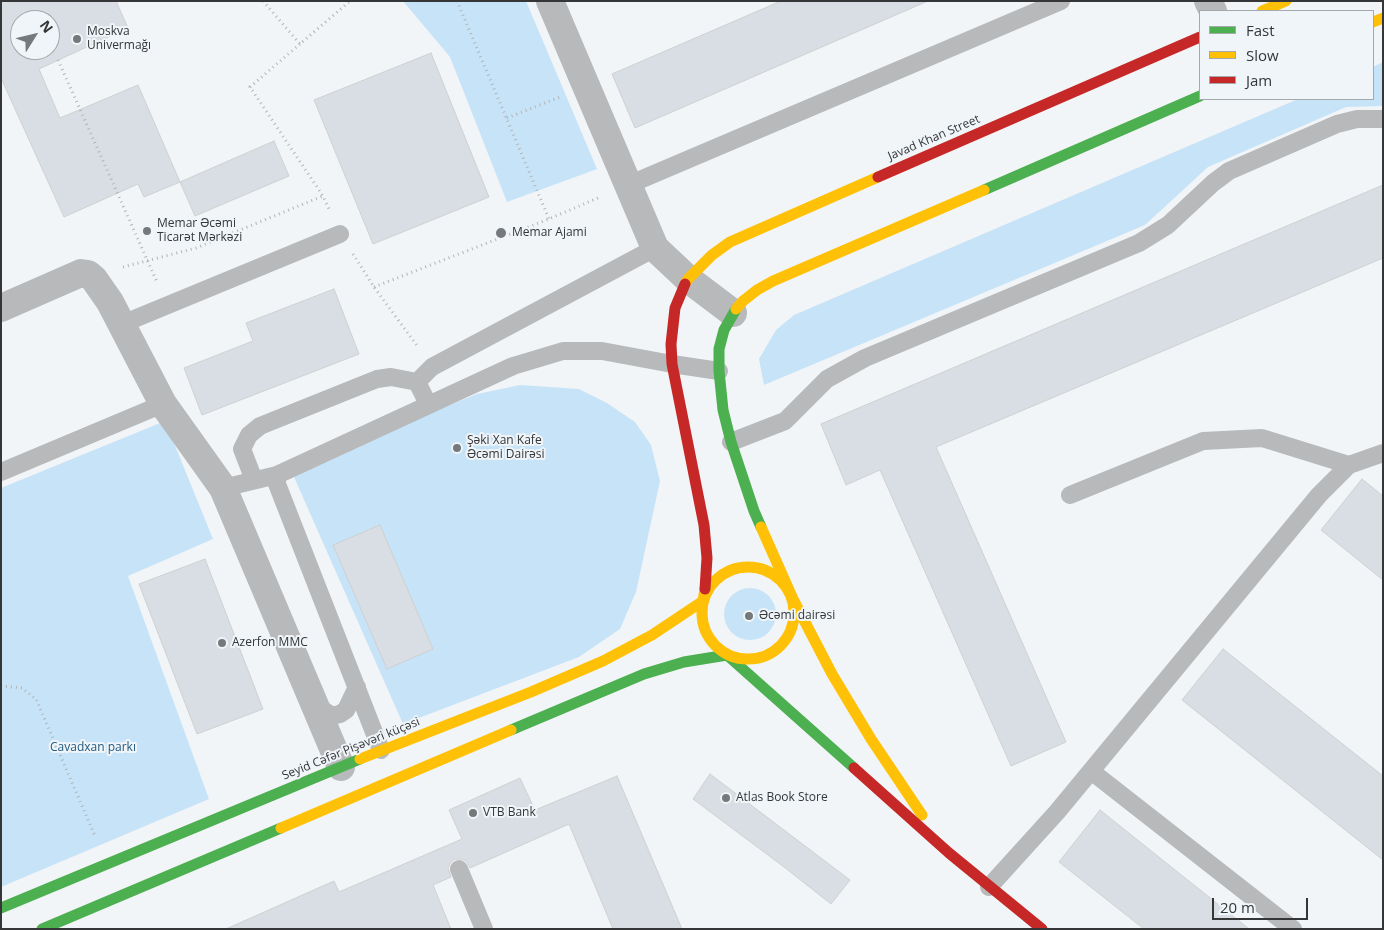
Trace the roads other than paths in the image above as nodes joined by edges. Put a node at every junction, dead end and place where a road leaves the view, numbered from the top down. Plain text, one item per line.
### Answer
1 (550, 1) edge
2 (1061, 1) edge
3 (1286, 1) edge
4 (1264, 10) edge
5 (1199, 37) edge
6 (1199, 96) edge
7 (1383, 119) edge
8 (628, 185) junction
9 (340, 234) road end
10 (656, 248) junction
11 (688, 279) junction
12 (1, 308) edge
13 (732, 313) junction
14 (122, 324) junction
15 (672, 364) junction
16 (718, 371) junction
17 (417, 382) junction
18 (163, 404) junction
19 (428, 404) junction
20 (731, 442) junction
21 (1383, 453) edge
22 (1349, 465) junction
23 (1, 472) edge
24 (277, 475) junction
25 (254, 480) junction
26 (223, 488) junction
27 (1070, 495) dead end
28 (793, 599) junction
29 (703, 601) junction
30 (727, 655) junction
31 (358, 687) junction
32 (314, 704) junction
33 (381, 750) junction
34 (340, 767) junction
35 (1091, 771) junction
36 (949, 852) junction
37 (459, 869) dead end
38 (989, 887) junction
39 (1, 908) edge
40 (42, 929) edge
41 (484, 929) edge
42 (1042, 929) edge
43 (1293, 929) edge

1 - 8 street
2 - 8 lane
3 - 4 street
5 - 11 street, Javad Khan Street
6 - 13 street
7 - 20 lane
8 - 10 street
9 - 14 lane
10 - 11 street
10 - 17 lane
11 - 13 street
11 - 15 street, Javad Khan Street
12 - 14 street
13 - 16 street
14 - 18 street
15 - 16 lane
15 - 19 lane
15 - 29 street, Javad Khan Street
16 - 20 street
17 - 19 lane
17 - 25 lane
18 - 23 lane
18 - 26 street
19 - 24 lane
20 - 28 street
21 - 22 lane
22 - 27 lane
22 - 35 lane
24 - 25 lane
24 - 31 lane
25 - 26 lane
26 - 32 street
28 - 29 street
28 - 30 street
28 - 36 street
29 - 30 street
29 - 33 street, Seyid Cəfər Pişəvəri küçəsi
30 - 36 street
30 - 40 street
31 - 32 lane
31 - 33 lane
32 - 34 street
33 - 34 street, Seyid Cəfər Pişəvəri küçəsi
34 - 39 street, Seyid Cəfər Pişəvəri küçəsi
35 - 38 lane
35 - 43 lane
36 - 38 street
37 - 41 lane
38 - 42 street

